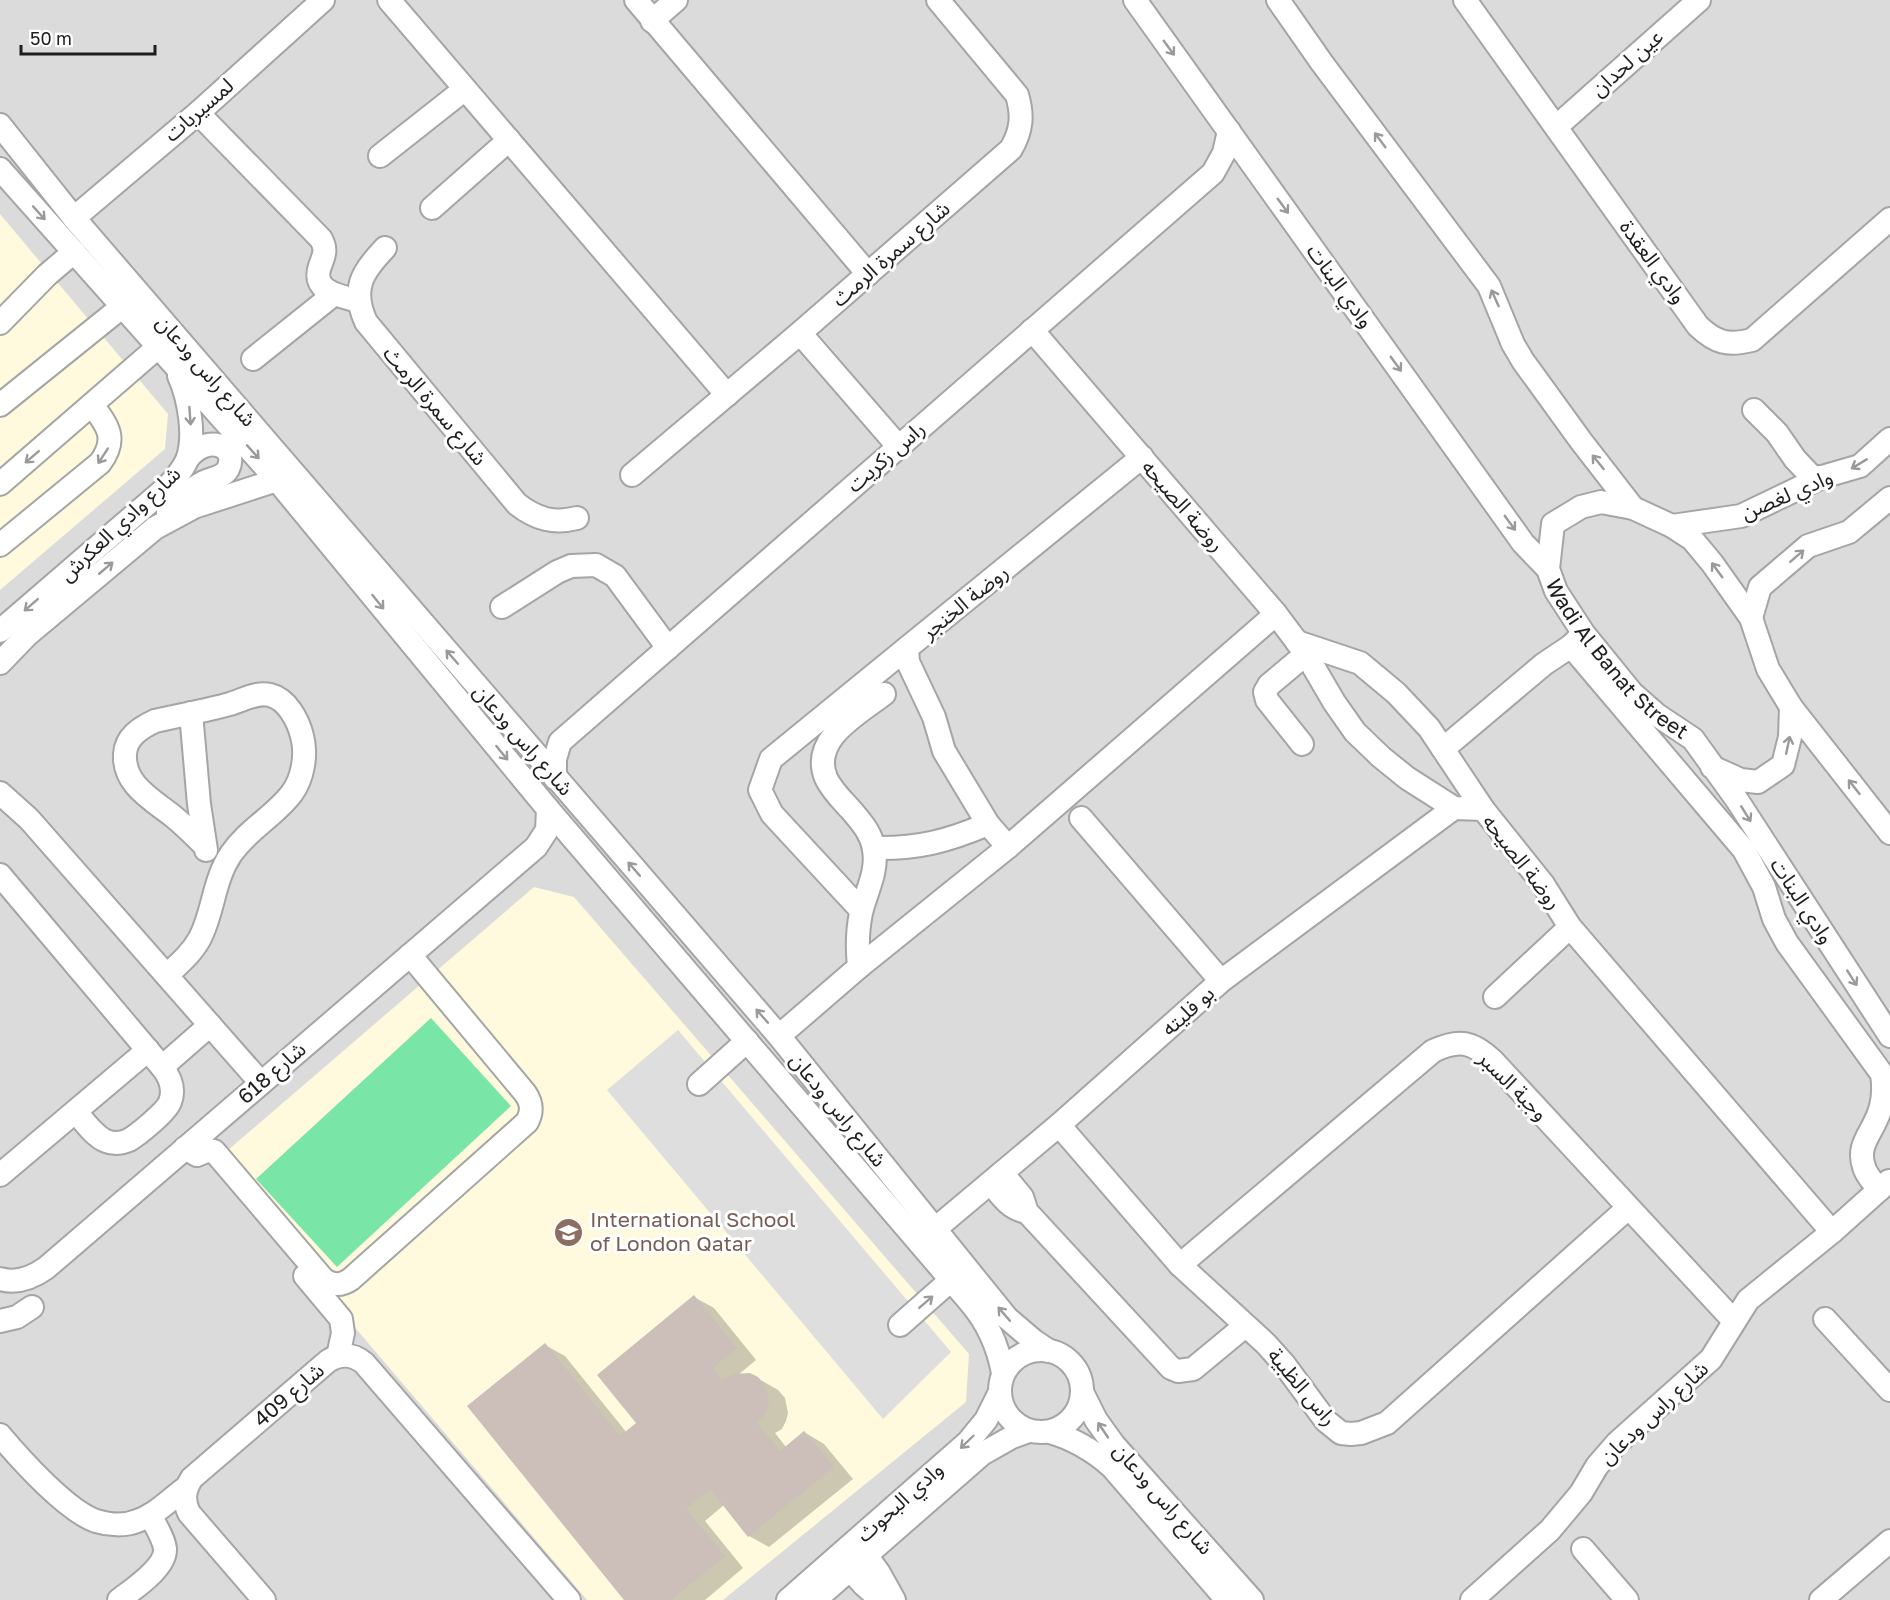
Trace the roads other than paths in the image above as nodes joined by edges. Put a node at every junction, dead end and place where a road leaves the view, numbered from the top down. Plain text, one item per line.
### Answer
1 (323, 0) edge
2 (389, 0) edge
3 (636, 0) edge
4 (676, 0) edge
5 (938, 0) edge
6 (1135, 0) edge
7 (1278, 0) edge
8 (1465, 0) edge
9 (1699, 0) edge
10 (652, 21) junction
11 (465, 89) junction
12 (198, 113) junction
13 (0, 124) edge
14 (1556, 127) junction
15 (1229, 131) junction
16 (509, 140) junction
17 (380, 156) dead end
18 (0, 170) edge
19 (1257, 170) junction
20 (1213, 173) junction
21 (432, 208) dead end
22 (74, 218) junction
23 (1890, 219) edge
24 (385, 248) dead end
25 (74, 252) junction
26 (868, 274) junction
27 (333, 295) junction
28 (359, 301) junction
29 (123, 306) junction
30 (0, 322) edge
31 (1032, 330) junction
32 (800, 333) junction
33 (165, 354) junction
34 (252, 359) dead end
35 (727, 395) junction
36 (0, 405) edge
37 (92, 405) junction
38 (1754, 410) dead end
39 (1890, 439) edge
40 (898, 446) junction
41 (1142, 457) junction
42 (188, 458) junction
43 (632, 475) dead end
44 (1822, 477) junction
45 (277, 480) junction
46 (0, 484) edge
47 (1890, 498) edge
48 (1633, 508) junction
49 (577, 518) dead end
50 (1672, 526) junction
51 (144, 536) junction
52 (0, 546) edge
53 (1548, 568) junction
54 (502, 608) dead end
55 (1276, 614) junction
56 (1751, 618) junction
57 (0, 631) edge
58 (1578, 640) junction
59 (668, 648) junction
60 (907, 648) junction
61 (1302, 648) junction
62 (0, 663) edge
63 (884, 694) dead end
64 (1791, 707) junction
65 (191, 713) junction
66 (560, 742) junction
67 (526, 744) junction
68 (1302, 744) dead end
69 (1443, 749) junction
70 (1712, 767) junction
71 (0, 776) edge
72 (555, 778) junction
73 (0, 793) edge
74 (1454, 808) junction
75 (548, 809) junction
76 (1483, 809) junction
77 (1081, 818) dead end
78 (29, 819) junction
79 (988, 824) junction
80 (1890, 833) edge
81 (575, 841) junction
82 (205, 846) junction
83 (536, 847) junction
84 (1008, 847) junction
85 (874, 848) junction
86 (0, 876) edge
87 (216, 882) junction
88 (861, 910) junction
89 (1570, 927) junction
90 (410, 956) junction
91 (859, 967) junction
92 (166, 975) junction
93 (1221, 981) junction
94 (1495, 997) dead end
95 (210, 1025) junction
96 (779, 1036) junction
97 (1889, 1037) edge
98 (747, 1041) junction
99 (155, 1059) junction
100 (261, 1083) junction
101 (699, 1084) dead end
102 (76, 1112) junction
103 (1059, 1125) junction
104 (193, 1151) junction
105 (0, 1175) edge
106 (997, 1178) junction
107 (1885, 1185) edge
108 (1628, 1208) junction
109 (935, 1229) junction
110 (1832, 1232) junction
111 (1180, 1265) junction
112 (0, 1279) edge
113 (951, 1280) junction
114 (32, 1307) dead end
115 (1825, 1319) dead end
116 (1734, 1321) junction
117 (0, 1322) edge
118 (900, 1325) dead end
119 (1245, 1326) junction
120 (1049, 1351) junction
121 (338, 1356) junction
122 (1001, 1384) junction
123 (1890, 1390) edge
124 (1082, 1392) junction
125 (1039, 1432) junction
126 (0, 1435) edge
127 (187, 1487) junction
128 (150, 1515) junction
129 (1890, 1541) edge
130 (862, 1549) junction
131 (1583, 1549) dead end
132 (844, 1563) junction
133 (557, 1596) edge
134 (119, 1600) edge
135 (264, 1600) edge
136 (788, 1600) edge
137 (815, 1600) edge
138 (880, 1600) edge
139 (894, 1600) edge
140 (1227, 1600) edge
141 (1252, 1600) edge
142 (1472, 1600) edge
143 (1627, 1600) edge
144 (1821, 1600) edge

1 - 12 street, لمسيربات
2 - 11 street
3 - 10 street
4 - 10 street
5 - 26 street, شارع سمرة الرمث
6 -> 15 street, وادي البنات
48 -> 7 street
8 - 14 street, وادي العقدة
9 - 14 street, عين لحدان
10 - 26 street
11 - 16 street
11 - 17 street
12 - 22 street, لمسيربات
12 - 27 street
13 - 22 street, شارع راس ودعان
14 - 23 street, وادي العقدة
15 - 19 street, وادي البنات
15 - 20 street, راس زكريت
16 - 21 street
16 - 35 street
18 -> 25 street, شارع راس ودعان
19 - 20 street
19 -> 53 street, وادي البنات
20 - 31 street, راس زكريت
67 -> 22 street, شارع راس ودعان
24 - 28 street
25 - 29 street, شارع راس ودعان
25 - 30 street
26 - 32 street, شارع سمرة الرمث
27 - 28 street
27 - 34 street
28 - 49 street, شارع سمرة الرمث
29 - 33 street, شارع راس ودعان
29 - 36 street
31 - 40 street, راس زكريت
31 - 41 street, روضة الصيحه
32 - 35 street, شارع سمرة الرمث
32 - 40 street
33 - 37 street
33 -> 42 street, شارع وادي العكرش
33 -> 45 street, شارع راس ودعان
35 - 43 street, شارع سمرة الرمث
37 -> 46 street
37 -> 52 street
38 - 44 street
39 -> 44 street, وادي لغصن
40 - 59 street, راس زكريت
41 - 55 street, روضة الصيحه
41 - 60 street, روضة الخنجر
42 - 51 street
42 -> 57 street, شارع وادي العكرش
44 - 50 street, وادي لغصن
45 - 51 street, شارع وادي العكرش
45 -> 75 street, شارع راس ودعان
56 -> 47 street
48 - 50 street, Wadi Al Banat Street
48 - 53 street, Wadi Al Banat Street
56 -> 50 street, Wadi Al Banat Street
62 -> 51 street, شارع وادي العكرش
53 - 58 street, Wadi Al Banat Street
54 - 59 street
55 - 61 street, روضة الصيحه
55 - 84 street
56 - 64 street, Wadi Al Banat Street
58 - 69 street
58 - 70 street, Wadi Al Banat Street
58 - 107 street
59 - 66 street, راس زكريت
60 - 79 street, روضة الخنجر
60 - 88 street
61 - 68 street
61 - 69 street
61 - 74 street, روضة الصيحه
63 - 85 street
70 -> 64 street
80 -> 64 street
65 - 82 street
65 - 82 street
65 - 87 street
66 - 67 street
66 - 72 street
67 - 72 street, شارع راس ودعان
69 - 76 street
70 -> 97 street, وادي البنات
71 - 78 street
96 -> 72 street, شارع راس ودعان
73 - 78 street
74 - 76 street, روضة الصيحه
74 - 93 street, بو فليته
75 - 81 street, شارع راس ودعان
75 - 83 street, شارع 618
76 - 89 street, روضة الصيحه
77 - 93 street
78 - 92 street
79 - 84 street, روضة الخنجر
79 - 85 street
81 - 83 street, شارع 618
81 - 98 street, شارع راس ودعان
82 - 87 street
83 - 90 street, شارع 618
84 - 91 street
85 - 88 street
86 - 99 street
87 - 92 street
88 - 91 street
89 - 94 street
89 - 110 street, روضة الصيحه
90 - 100 street, شارع 618
90 - 104 street
91 - 96 street
92 - 95 street
93 - 103 street, بو فليته
95 - 99 street
95 - 100 street
96 - 109 street, شارع راس ودعان
98 - 101 street
98 - 113 street, شارع راس ودعان
99 - 102 street
99 - 102 street
100 - 104 street, شارع 618
102 - 105 street
103 - 106 street, بو فليته
103 - 111 street, راس الظبية
104 - 112 street, شارع 618
104 - 121 street
106 - 109 street, بو فليته
106 - 119 street
107 - 110 street, شارع راس ودعان
108 - 111 street, وجبة السبر
108 - 116 street, وجبة السبر
108 - 119 street, راس الظبية
120 -> 109 street, شارع راس ودعان
110 - 116 street, شارع راس ودعان
111 - 119 street, راس الظبية
118 -> 113 street
113 - 122 street, شارع راس ودعان
114 - 117 street
115 - 123 street
116 - 142 street, شارع راس ودعان
120 - 122 street
120 - 124 street
121 - 127 street, شارع 409
121 - 133 street, شارع 409
122 - 125 street
122 -> 130 street, وادي البحوث
124 - 125 street
141 -> 124 street, شارع راس ودعان
125 - 130 street, وادي البحوث
125 - 140 street, شارع راس ودعان
126 - 128 street
127 - 128 street, شارع 409
127 - 135 street
128 - 134 street
129 - 144 street
130 - 132 street, وادي البحوث
130 - 139 street
131 - 143 street
132 - 136 street, وادي البحوث
132 - 137 street, وادي البحوث
132 - 138 street

